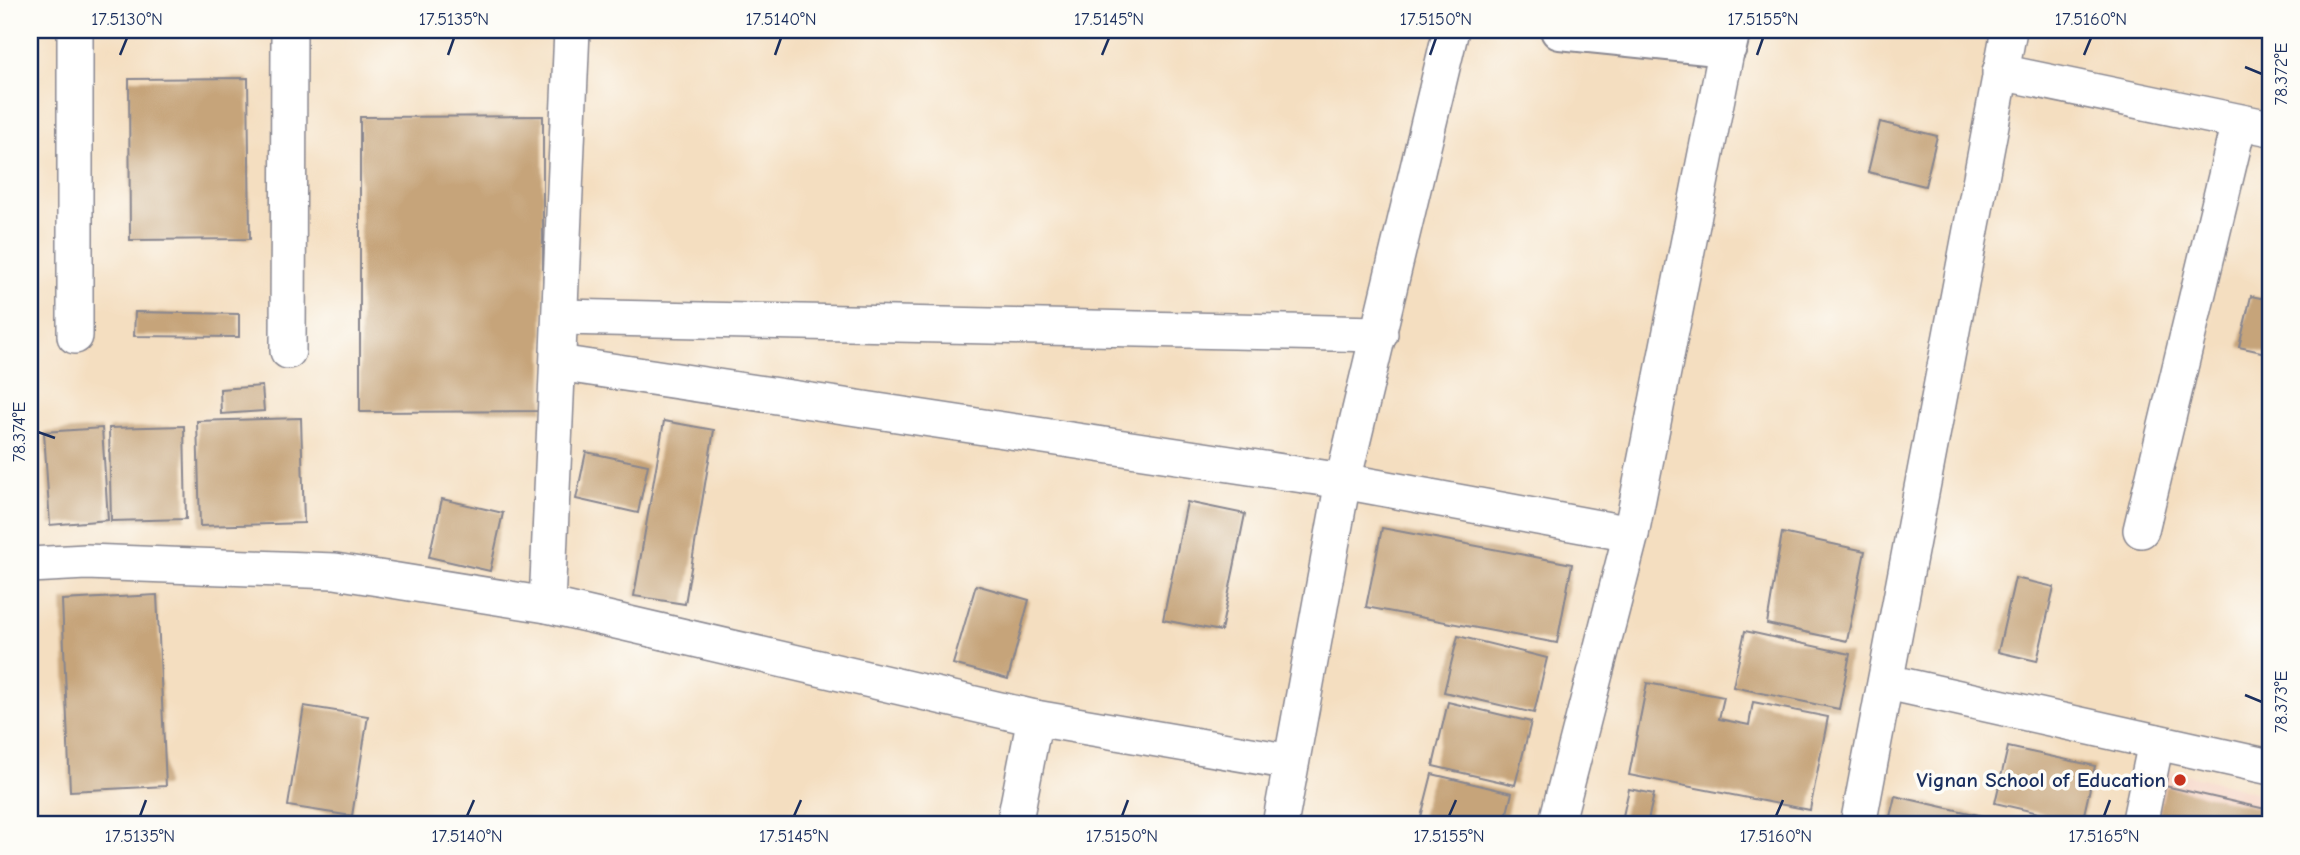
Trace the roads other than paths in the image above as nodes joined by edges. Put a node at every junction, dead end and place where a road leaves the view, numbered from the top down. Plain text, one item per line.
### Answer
1 (75, 30) edge
2 (289, 30) edge
3 (572, 30) edge
4 (1451, 30) edge
5 (1560, 30) edge
6 (2009, 30) edge
7 (1729, 38) edge
8 (2000, 72) junction
9 (2255, 125) edge
10 (560, 317) junction
11 (1380, 334) junction
12 (75, 336) dead end
13 (288, 351) dead end
14 (558, 363) junction
15 (1343, 481) junction
16 (2141, 530) dead end
17 (1631, 534) junction
18 (30, 565) edge
19 (547, 605) junction
20 (1887, 681) junction
21 (1035, 718) junction
22 (2156, 742) junction
23 (1291, 762) junction
24 (2270, 768) edge
25 (1014, 825) edge
26 (1280, 825) edge
27 (1556, 825) edge
28 (1858, 825) edge
29 (2139, 825) edge

1 - 12 street
2 - 13 street
3 - 10 street
4 - 11 street
5 - 7 street
6 - 8 street
7 - 17 street
8 - 9 street
8 - 20 street
9 - 16 street
10 - 11 street
10 - 14 street
11 - 15 street
14 - 15 street
14 - 19 street
15 - 17 street
15 - 23 street
17 - 27 street
18 - 19 street
19 - 21 street
20 - 22 street
20 - 28 street
21 - 23 street
21 - 25 street
22 - 24 street
22 - 29 street
23 - 26 street

